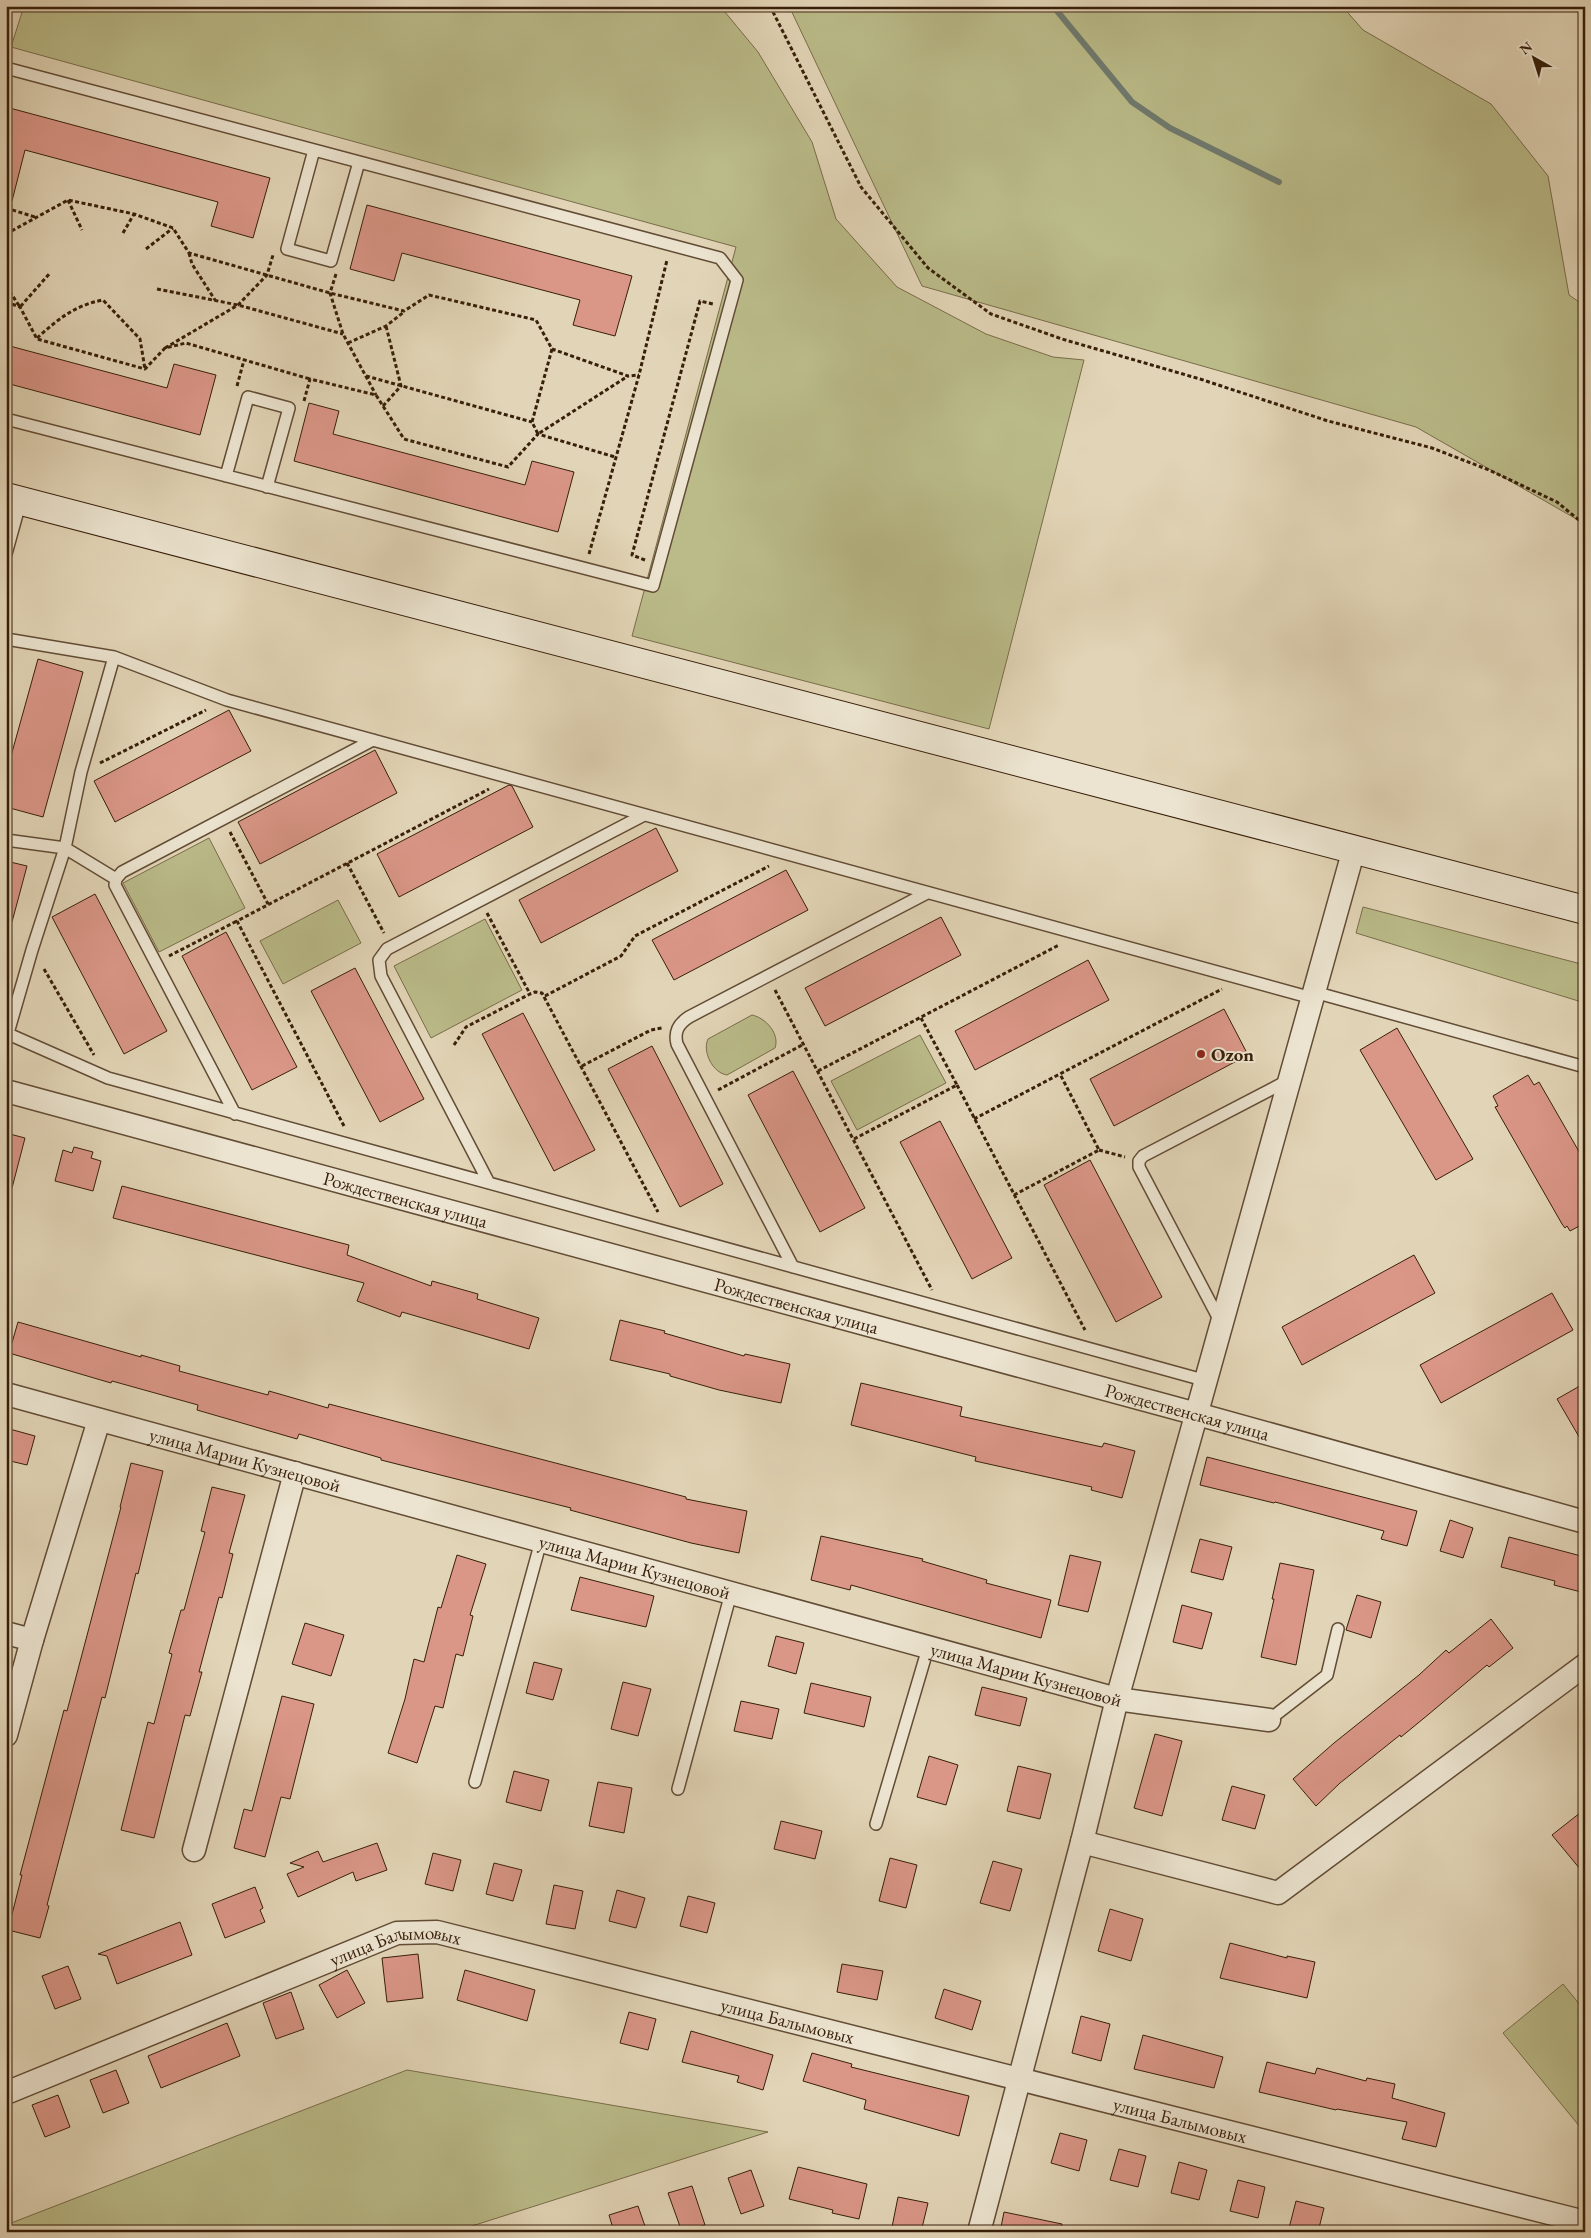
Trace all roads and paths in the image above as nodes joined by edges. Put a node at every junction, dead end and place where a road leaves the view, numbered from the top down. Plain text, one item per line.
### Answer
1 (770, 6) edge
2 (6, 68) edge
3 (314, 150) junction
4 (359, 162) junction
5 (68, 200) junction
6 (6, 208) edge
7 (134, 214) junction
8 (36, 217) junction
9 (173, 228) junction
10 (82, 230) dead end
11 (123, 233) dead end
12 (6, 235) edge
13 (671, 245) junction
14 (275, 248) dead end
15 (146, 249) dead end
16 (189, 253) junction
17 (338, 266) dead end
18 (50, 273) dead end
19 (268, 275) junction
20 (6, 286) edge
21 (157, 289) dead end
22 (330, 293) junction
23 (715, 297) dead end
24 (215, 301) junction
25 (6, 302) edge
26 (238, 305) junction
27 (20, 306) junction
28 (404, 312) junction
29 (386, 326) junction
30 (343, 334) junction
31 (37, 339) junction
32 (348, 343) junction
33 (165, 348) junction
34 (552, 349) junction
35 (244, 360) junction
36 (145, 369) junction
37 (639, 375) junction
38 (366, 376) junction
39 (628, 376) junction
40 (310, 379) junction
41 (401, 386) junction
42 (235, 395) dead end
43 (376, 395) junction
44 (302, 406) dead end
45 (383, 406) junction
46 (6, 419) edge
47 (532, 422) junction
48 (538, 434) junction
49 (615, 458) junction
50 (226, 476) junction
51 (267, 487) junction
52 (14, 499) edge
53 (1585, 525) edge
54 (6, 554) edge
55 (644, 565) dead end
56 (585, 569) junction
57 (6, 639) edge
58 (114, 657) junction
59 (226, 700) junction
60 (373, 740) junction
61 (81, 772) junction
62 (510, 778) junction
63 (644, 815) junction
64 (224, 819) junction
65 (6, 840) edge
66 (65, 848) junction
67 (1354, 849) junction
68 (790, 855) junction
69 (348, 863) junction
70 (116, 879) junction
71 (927, 892) junction
72 (481, 901) junction
73 (268, 904) junction
74 (1585, 910) edge
75 (237, 921) junction
76 (1080, 934) junction
77 (392, 948) junction
78 (32, 950) junction
79 (156, 963) junction
80 (768, 976) junction
81 (1241, 979) junction
82 (530, 994) junction
83 (1314, 995) junction
84 (545, 996) junction
85 (921, 1018) junction
86 (676, 1031) junction
87 (7, 1033) edge
88 (804, 1044) junction
89 (454, 1046) dead end
90 (582, 1066) junction
91 (1585, 1067) edge
92 (818, 1072) junction
93 (1060, 1074) junction
94 (108, 1078) junction
95 (1290, 1079) junction
96 (957, 1085) junction
97 (6, 1091) edge
98 (704, 1097) junction
99 (235, 1114) junction
100 (974, 1119) junction
101 (854, 1139) junction
102 (355, 1146) junction
103 (1099, 1150) junction
104 (1139, 1161) junction
105 (489, 1183) junction
106 (1014, 1195) junction
107 (668, 1232) junction
108 (793, 1267) junction
109 (942, 1308) junction
110 (1222, 1325) junction
111 (1095, 1350) junction
112 (1207, 1381) junction
113 (6, 1394) edge
114 (1197, 1414) junction
115 (99, 1420) junction
116 (295, 1473) junction
117 (1585, 1522) edge
118 (541, 1541) junction
119 (731, 1593) junction
120 (1338, 1629) dead end
121 (6, 1633) edge
122 (32, 1640) junction
123 (928, 1648) junction
124 (1585, 1665) edge
125 (1117, 1699) junction
126 (1269, 1720) joint
127 (6, 1734) edge
128 (475, 1782) dead end
129 (678, 1789) dead end
130 (876, 1824) dead end
131 (1082, 1842) junction
132 (194, 1850) dead end
133 (1018, 2080) junction
134 (6, 2094) edge
135 (1585, 2222) edge
136 (979, 2232) edge

1 - 53 path
2 - 3 lane
3 - 4 lane
3 - 4 lane
4 - 13 lane
5 - 7 path
5 - 8 path
5 - 10 path
6 - 8 path
7 - 9 path
7 - 11 path
8 - 12 path
9 - 15 path
9 - 16 path
13 - 37 path
13 - 56 lane
14 - 19 path
16 - 19 path
16 - 24 path
17 - 22 path
18 - 27 path
19 - 22 path
19 - 26 path
20 - 27 path
21 - 24 path
22 - 28 path
22 - 30 path
23 - 55 path
24 - 26 path
25 - 27 path
26 - 30 path
26 - 33 path
27 - 31 path
28 - 29 path
28 - 34 path
29 - 32 path
29 - 41 path
30 - 32 path
31 - 36 path
31 - 36 path
32 - 38 path
33 - 35 path
33 - 36 path
34 - 39 path
34 - 47 path
35 - 40 path
35 - 42 path
37 - 39 path
37 - 49 path
38 - 41 path
38 - 43 path
39 - 48 path
40 - 43 path
40 - 44 path
41 - 45 path
41 - 47 path
43 - 45 path
45 - 48 path
46 - 50 lane
47 - 48 path
48 - 49 path
49 - 56 path
50 - 51 lane
50 - 51 lane
51 - 56 lane
52 - 54 lane
52 - 67 street
57 - 58 lane
58 - 59 lane
58 - 61 lane
59 - 60 lane
59 - 61 path
60 - 62 lane
60 - 64 lane
61 - 66 lane
62 - 63 lane
62 - 69 path
63 - 68 lane
63 - 72 lane
64 - 70 lane
64 - 73 path
65 - 66 lane
66 - 70 lane
66 - 78 lane
67 - 74 street
67 - 83 street
68 - 71 lane
68 - 84 path
69 - 73 path
69 - 77 path
70 - 79 lane
71 - 76 lane
71 - 80 lane
72 - 77 lane
72 - 82 path
73 - 75 path
75 - 79 path
75 - 102 path
76 - 81 lane
76 - 85 path
77 - 105 lane
78 - 87 lane
78 - 94 path
79 - 99 lane
80 - 86 lane
80 - 88 path
81 - 83 lane
81 - 93 path
82 - 84 path
82 - 89 path
83 - 91 lane
83 - 95 street
84 - 90 path
85 - 92 path
85 - 96 path
86 - 90 path
86 - 98 lane
87 - 94 lane
88 - 92 path
88 - 98 path
90 - 107 path
92 - 101 path
93 - 100 path
93 - 103 path
94 - 99 lane
95 - 104 lane
95 - 110 street
96 - 100 path
96 - 101 path
97 - 114 street, Рождественская улица
98 - 108 lane
99 - 102 lane
100 - 106 path
101 - 109 path
102 - 105 lane
103 - 104 path
103 - 106 path
104 - 110 lane
105 - 107 lane
106 - 111 path
107 - 108 lane
108 - 109 lane
109 - 111 lane
110 - 112 street
111 - 112 lane
112 - 114 street
113 - 115 street, улица Марии Кузнецовой
114 - 117 street, Рождественская улица
114 - 125 street
115 - 116 street, улица Марии Кузнецовой
115 - 122 street
116 - 118 street, улица Марии Кузнецовой
116 - 132 street
118 - 119 street, улица Марии Кузнецовой
118 - 128 lane
119 - 123 street, улица Марии Кузнецовой
119 - 129 lane
120 - 126 lane
121 - 122 street
122 - 127 street
123 - 125 street, улица Марии Кузнецовой
123 - 130 lane
124 - 131 street
125 - 126 street, улица Марии Кузнецовой
125 - 131 street
131 - 133 street
133 - 134 street, улица Балымовых
133 - 135 street, улица Балымовых
133 - 136 street

